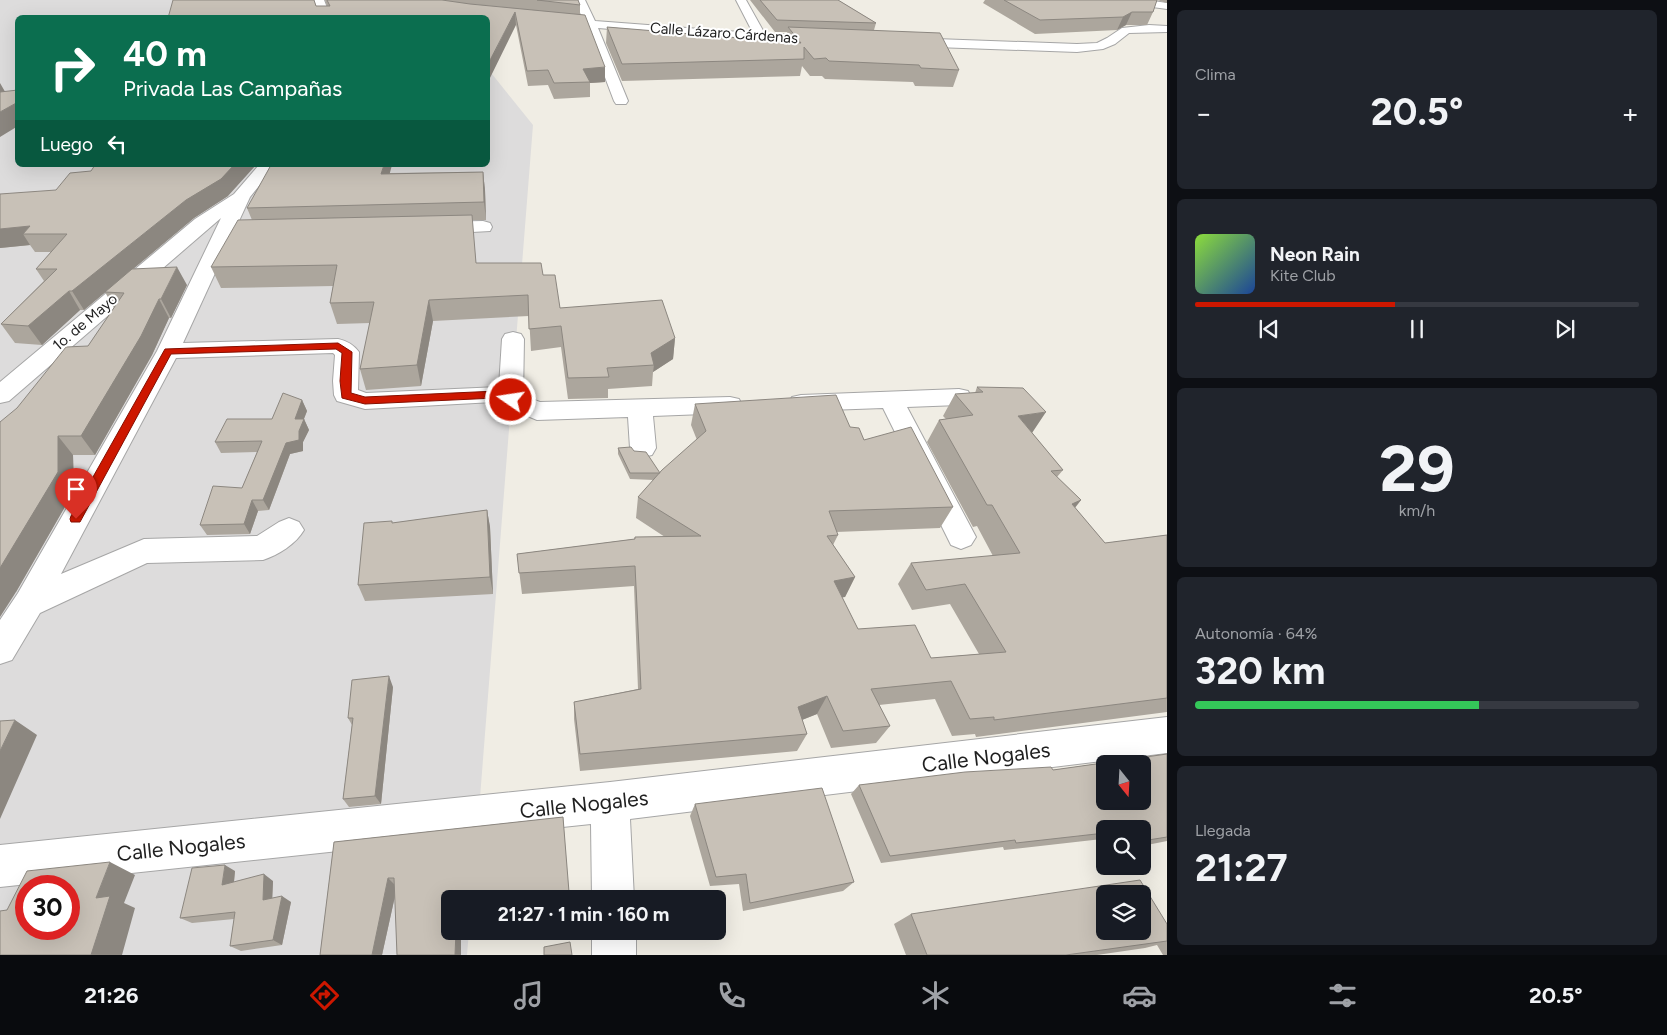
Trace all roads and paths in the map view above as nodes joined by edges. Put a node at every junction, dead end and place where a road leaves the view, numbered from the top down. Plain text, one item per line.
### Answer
1 (319, 0) edge
2 (580, 0) edge
3 (741, 0) edge
4 (1123, 0) edge
5 (1167, 7) edge
6 (325, 15) edge
7 (535, 19) edge
8 (591, 25) junction
9 (1148, 28) junction
10 (1167, 29) edge
11 (761, 37) junction
12 (830, 39) edge
13 (899, 42) edge
14 (621, 102) dead end
15 (266, 167) edge
16 (242, 195) junction
17 (483, 227) dead end
18 (415, 229) edge
19 (513, 339) dead end
20 (168, 351) junction
21 (0, 395) edge
22 (959, 397) edge
23 (511, 400) junction
24 (891, 400) junction
25 (640, 408) junction
26 (643, 448) dead end
27 (289, 530) dead end
28 (960, 537) dead end
29 (29, 603) junction
30 (0, 650) edge
31 (1167, 735) edge
32 (610, 802) junction
33 (0, 866) edge
34 (613, 890) edge
35 (614, 940) edge
36 (614, 955) edge

1 - 6 street
2 - 8 street
3 - 11 street
4 - 5 street
5 - 9 street
7 - 8 street, Calle Lázaro Cárdenas
8 - 11 street, Calle Lázaro Cárdenas
8 - 14 street
9 - 10 street
9 - 13 street
11 - 12 street, Calle Lázaro Cárdenas
15 - 16 street
16 - 20 street
16 - 21 street, 1o. de Mayo
17 - 18 street
19 - 23 street
20 - 23 street
20 - 29 street
22 - 24 street
23 - 25 street
24 - 25 street
24 - 28 street
25 - 26 street
27 - 29 street
29 - 30 street
31 - 32 street, Calle Nogales
32 - 33 street, Calle Nogales
32 - 34 street
35 - 36 street

